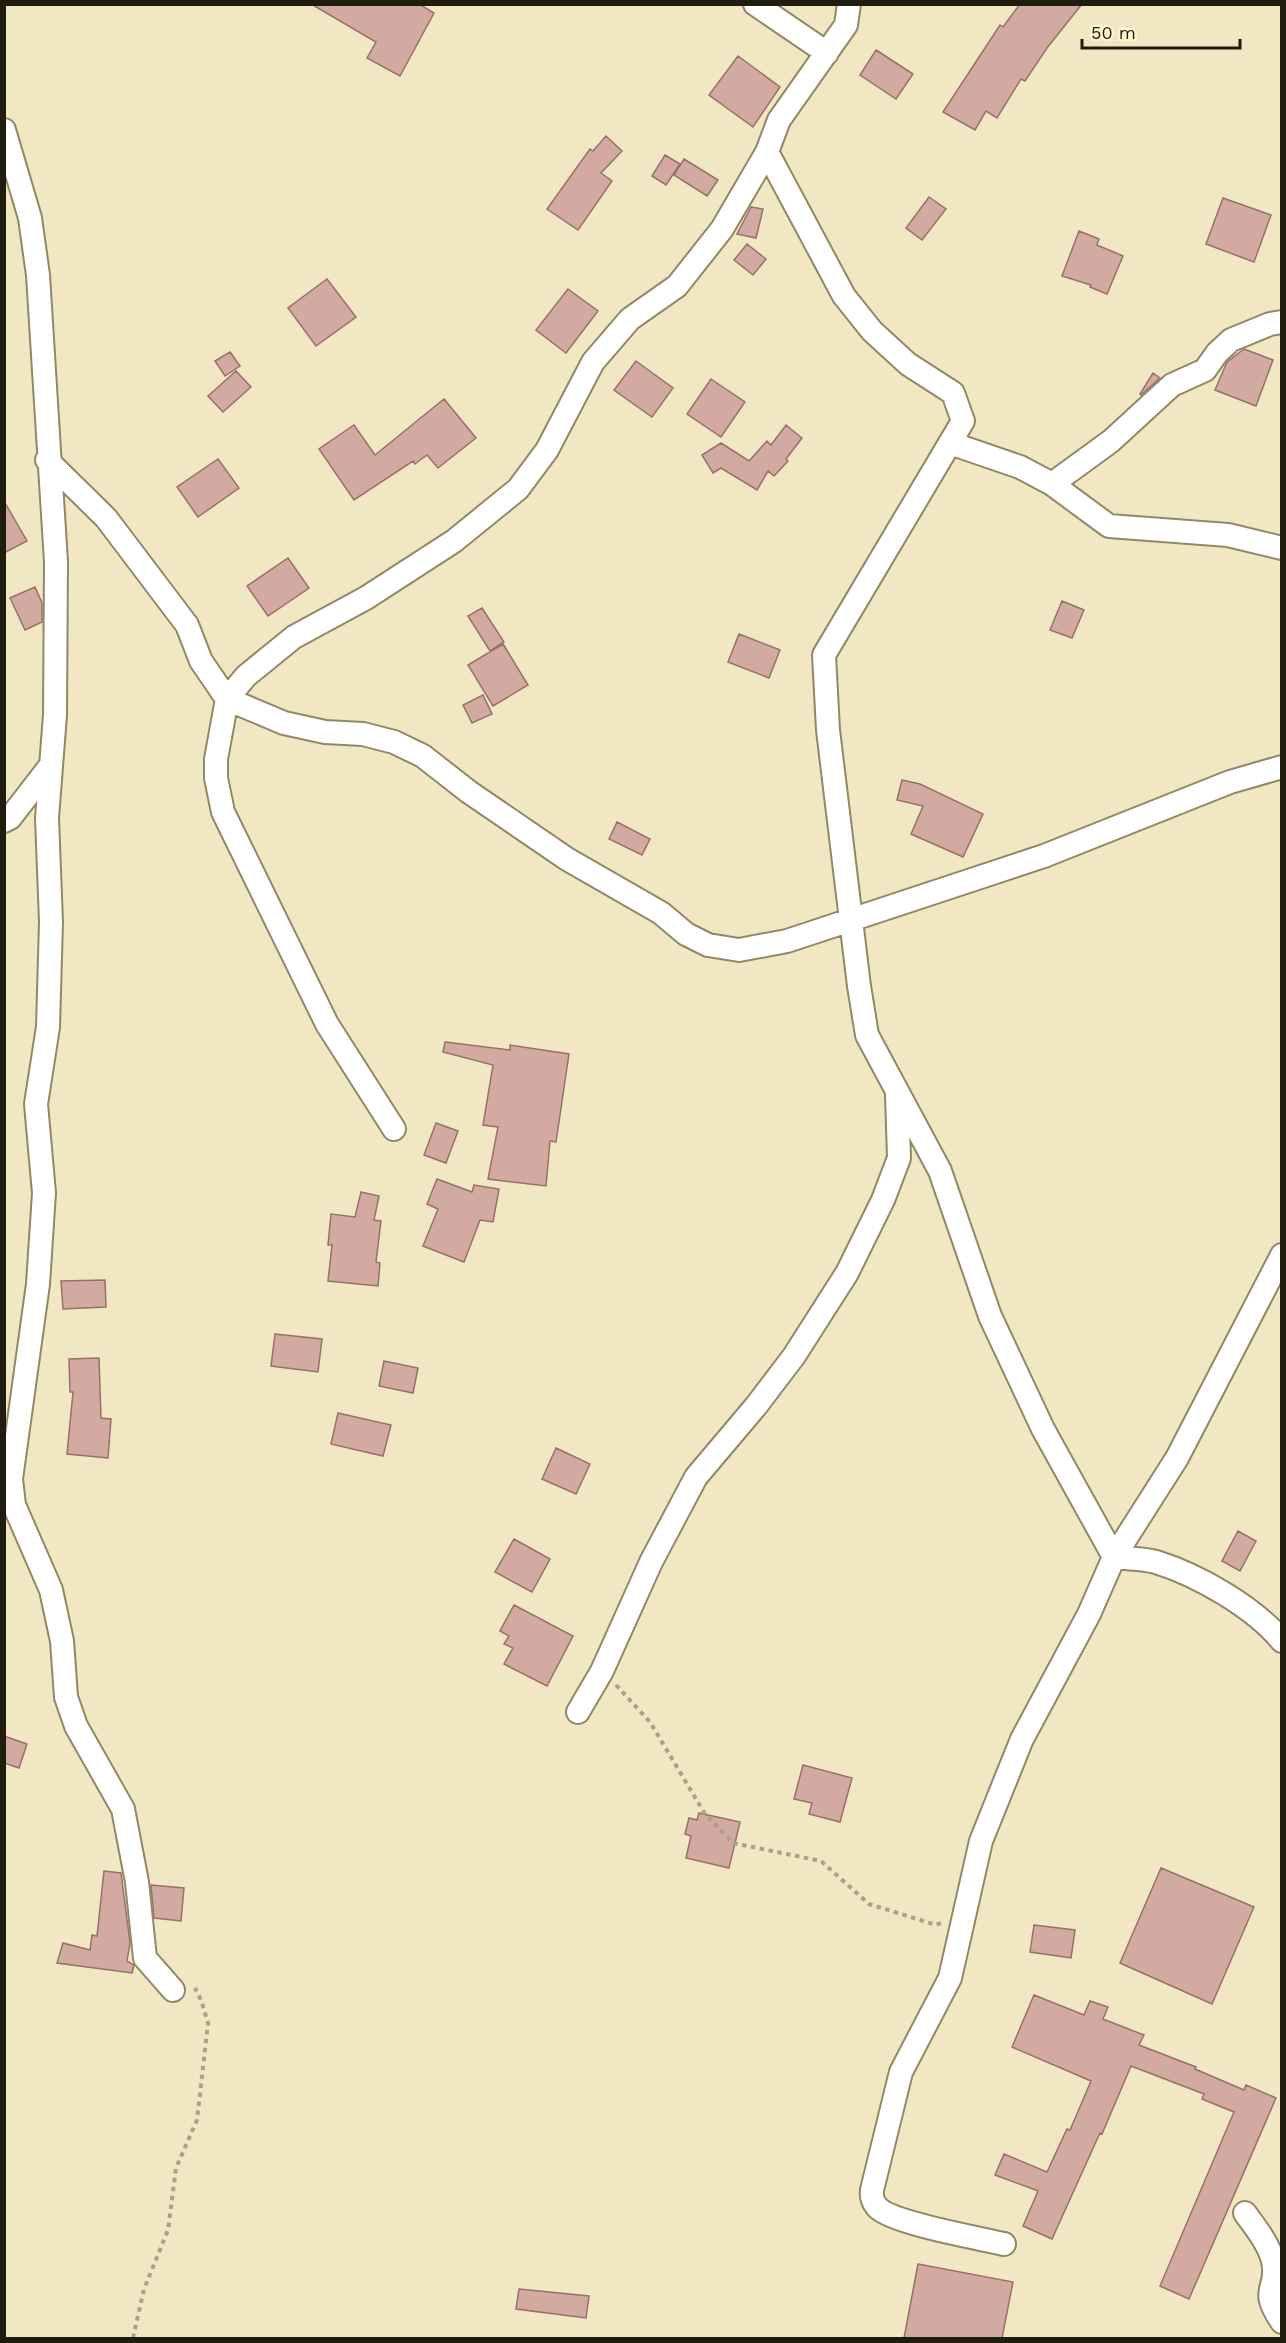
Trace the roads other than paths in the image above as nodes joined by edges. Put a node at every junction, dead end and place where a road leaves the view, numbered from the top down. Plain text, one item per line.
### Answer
1 (755, 4) edge
2 (849, 4) edge
3 (827, 53) junction
4 (4, 130) edge
5 (767, 152) junction
6 (1281, 322) edge
7 (950, 443) junction
8 (47, 460) junction
9 (1052, 484) junction
10 (1281, 548) edge
11 (226, 699) junction
12 (51, 765) junction
13 (1281, 767) edge
14 (4, 821) edge
15 (851, 921) junction
16 (897, 1092) junction
17 (394, 1129) dead end
18 (1281, 1255) edge
19 (1114, 1557) junction
20 (1281, 1641) edge
21 (578, 1712) dead end
22 (173, 1990) road end
23 (1245, 2213) dead end
24 (1004, 2244) dead end
25 (1281, 2322) edge

1 - 3 street
2 - 3 street
3 - 5 street
4 - 8 street
5 - 7 street
5 - 11 street
6 - 9 street
7 - 9 street
7 - 15 street
8 - 11 street
8 - 12 street
9 - 10 street
11 - 15 street
11 - 17 street
12 - 14 street
12 - 22 street
13 - 15 street
15 - 16 street
16 - 19 street
16 - 21 street
18 - 19 street
19 - 20 street
19 - 24 street
23 - 25 street

